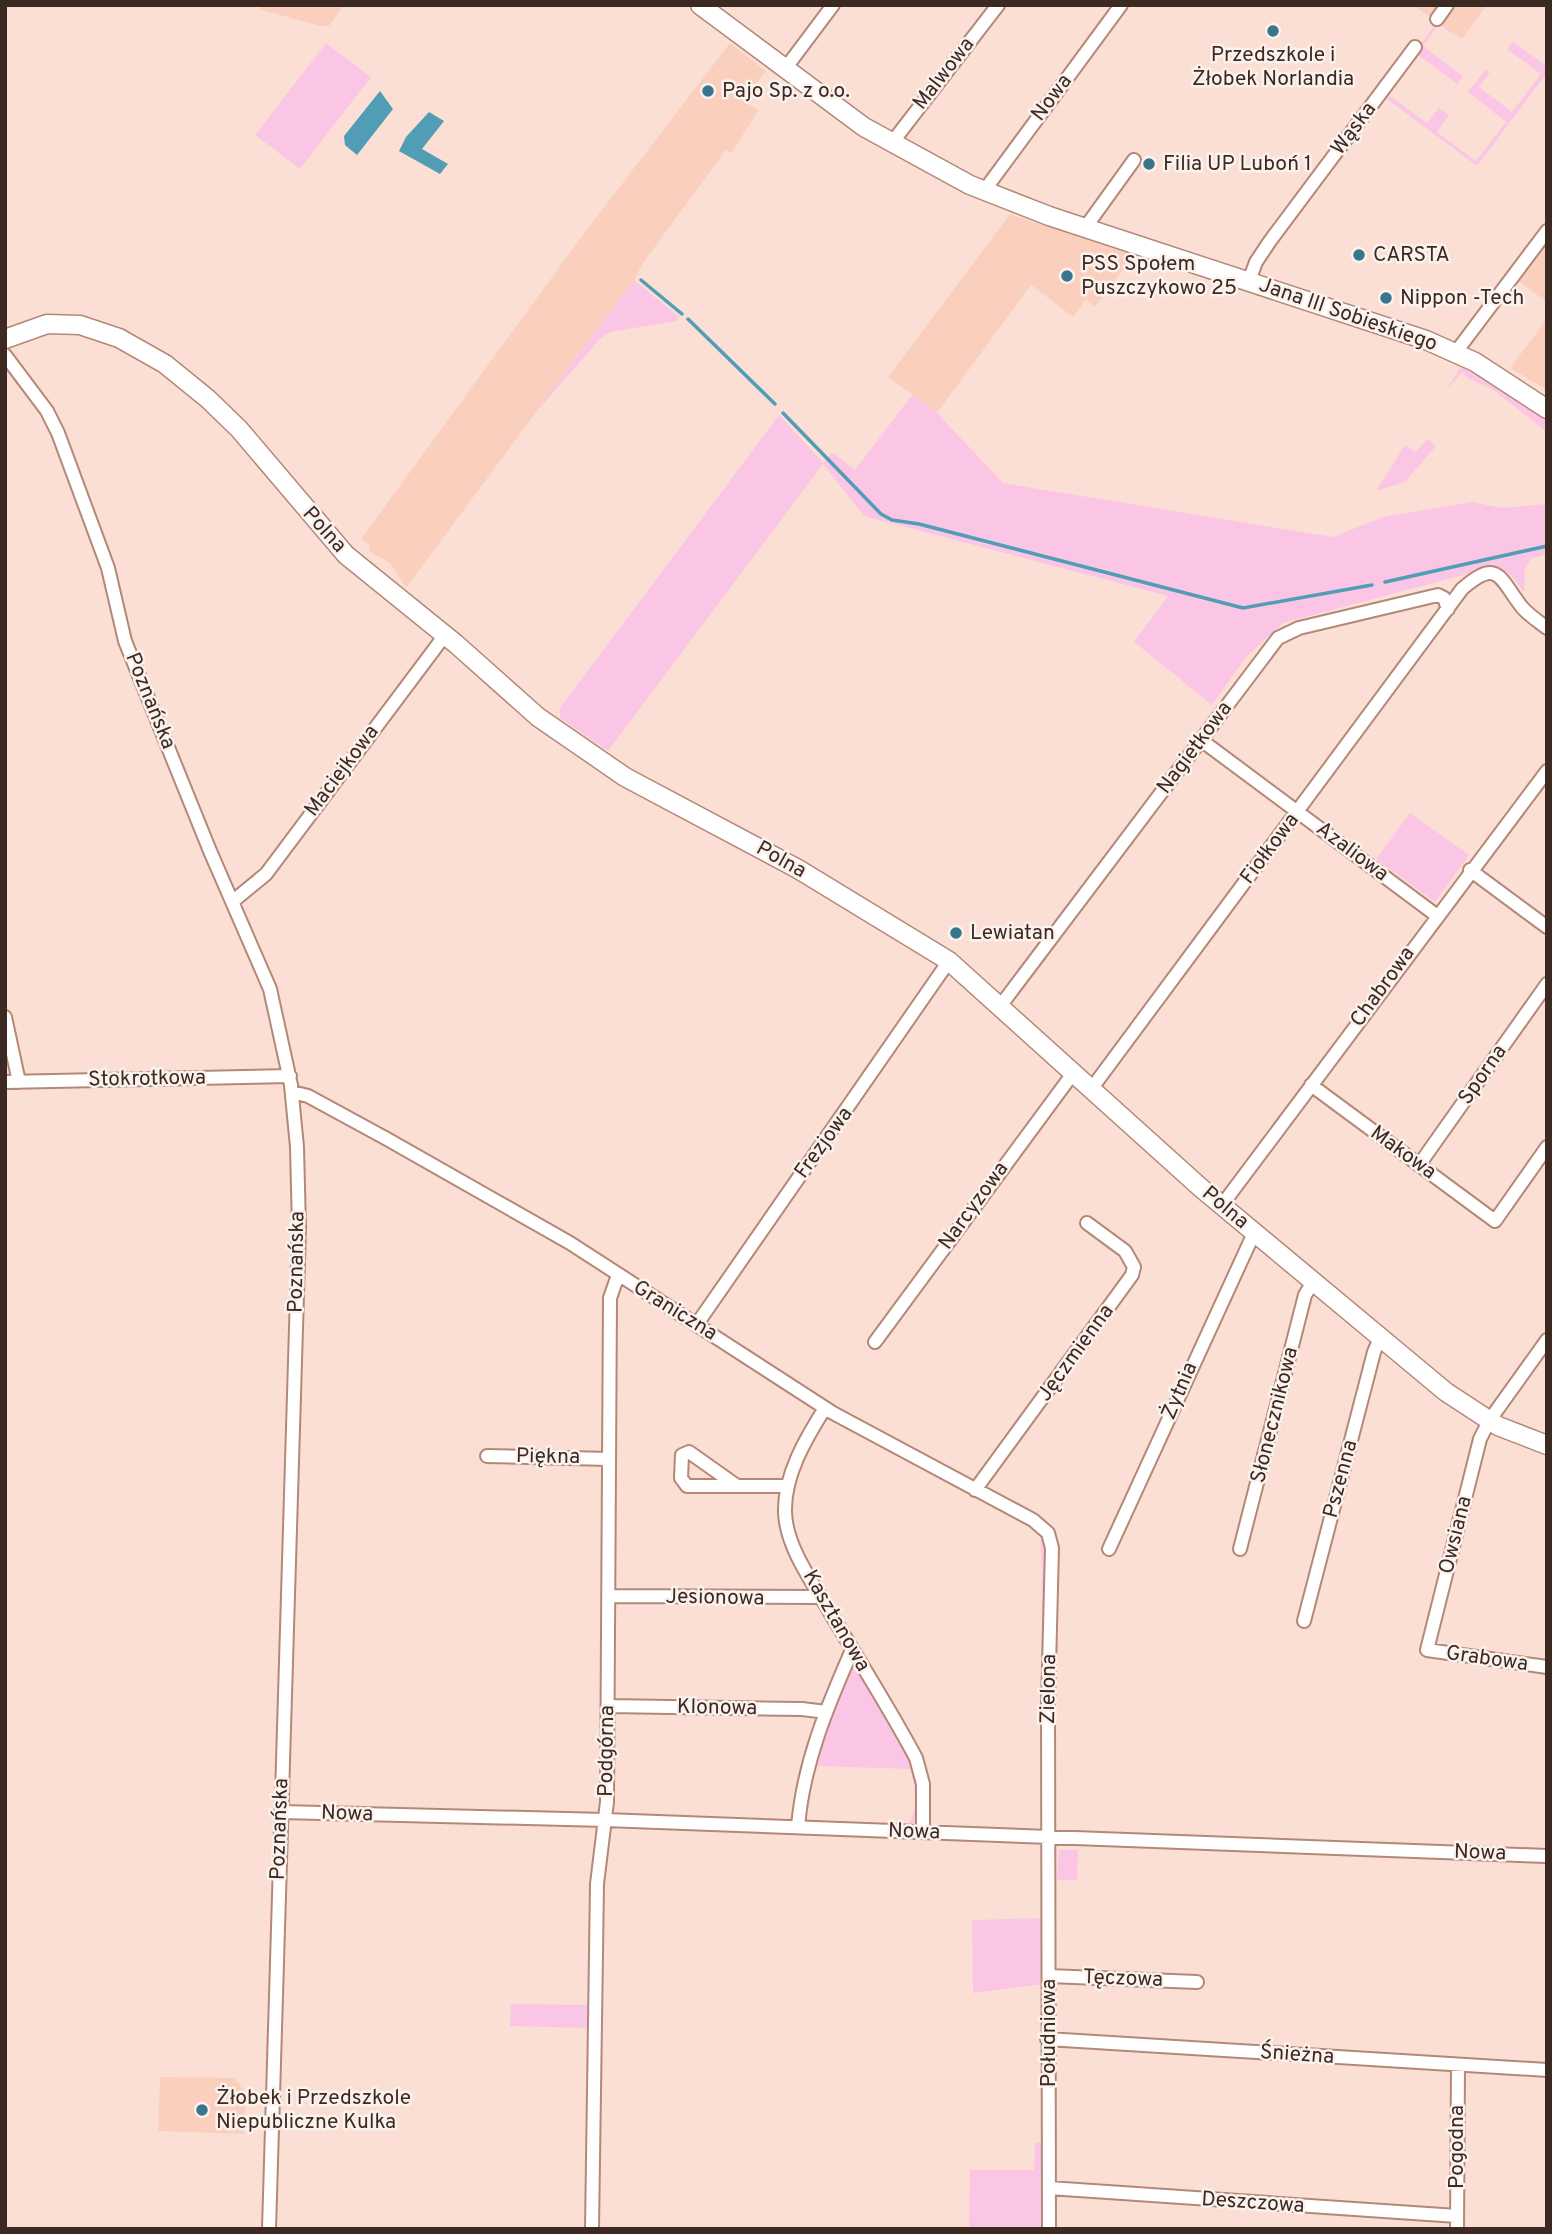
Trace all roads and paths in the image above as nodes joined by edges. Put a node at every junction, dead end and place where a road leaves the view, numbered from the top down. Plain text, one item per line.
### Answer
1 (700, 5) edge
2 (833, 5) edge
3 (998, 5) edge
4 (1121, 5) edge
5 (1447, 5) edge
6 (1437, 19) dead end
7 (1415, 47) dead end
8 (785, 69) junction
9 (891, 144) junction
10 (1134, 160) dead end
11 (984, 191) junction
12 (1085, 229) junction
13 (1547, 231) edge
14 (1249, 281) junction
15 (5, 339) edge
16 (1457, 352) junction
17 (5, 355) edge
18 (1547, 409) edge
19 (1448, 609) junction
20 (1547, 628) edge
21 (445, 635) junction
22 (1201, 740) junction
23 (1547, 771) edge
24 (1298, 812) junction
25 (1470, 870) junction
26 (232, 902) junction
27 (1436, 915) junction
28 (1547, 927) edge
29 (949, 961) junction
30 (1547, 984) edge
31 (1001, 1005) junction
32 (5, 1017) edge
33 (1074, 1072) junction
34 (290, 1076) junction
35 (5, 1082) edge
36 (19, 1082) junction
37 (1311, 1085) junction
38 (1092, 1088) junction
39 (292, 1092) junction
40 (1547, 1147) edge
41 (1419, 1165) junction
42 (1222, 1205) junction
43 (1087, 1223) dead end
44 (1254, 1233) junction
45 (618, 1275) junction
46 (1313, 1282) junction
47 (697, 1324) junction
48 (1380, 1338) junction
49 (1547, 1340) edge
50 (876, 1342) dead end
51 (825, 1408) junction
52 (1489, 1421) junction
53 (1547, 1445) edge
54 (487, 1456) dead end
55 (610, 1459) junction
56 (737, 1486) dead end
57 (788, 1486) junction
58 (975, 1490) junction
59 (1051, 1540) joint
60 (1109, 1549) dead end
61 (1240, 1549) dead end
62 (609, 1597) junction
63 (821, 1597) junction
64 (1304, 1622) dead end
65 (852, 1650) junction
66 (1427, 1650) joint
67 (1547, 1667) edge
68 (608, 1706) junction
69 (826, 1712) junction
70 (281, 1812) junction
71 (605, 1820) junction
72 (798, 1827) junction
73 (923, 1832) junction
74 (1049, 1838) junction
75 (1547, 1856) edge
76 (1049, 1976) junction
77 (1196, 1982) dead end
78 (1047, 2039) junction
79 (1458, 2065) junction
80 (1547, 2070) edge
81 (1049, 2188) junction
82 (1457, 2222) edge
83 (269, 2229) edge
84 (592, 2229) edge
85 (1049, 2229) edge

1 - 8 street, Jana III Sobieskiego
2 - 8 street
3 - 9 street, Malwowa
4 - 11 street, Nowa
5 - 6 street
7 - 14 street, Wąska
8 - 9 street, Jana III Sobieskiego
9 - 11 street, Jana III Sobieskiego
10 - 12 street
11 - 12 street, Jana III Sobieskiego
12 - 14 street, Jana III Sobieskiego
13 - 16 street
14 - 16 street, Jana III Sobieskiego
15 - 21 street, Polna
16 - 18 street, Jana III Sobieskiego
17 - 26 street, Poznańska
19 - 20 street, Fiołkowa
19 - 22 street, Nagietkowa
19 - 24 street, Fiołkowa
21 - 26 street, Maciejkowa
21 - 29 street, Polna
22 - 24 street, Azaliowa
22 - 31 street, Nagietkowa
23 - 25 street, Chabrowa
24 - 27 street, Azaliowa
24 - 38 street, Fiołkowa
25 - 27 street, Chabrowa
25 - 28 street
26 - 34 street, Poznańska
27 - 37 street, Chabrowa
29 - 31 street, Polna
29 - 47 street, Frezjowa
30 - 41 street, Sporna
31 - 33 street, Polna
32 - 36 street
33 - 38 street, Polna
33 - 50 street, Narcyzowa
34 - 36 street, Stokrotkowa
34 - 39 street, Poznańska
35 - 36 street, Stokrotkowa
37 - 41 street, Makowa
37 - 42 street, Chabrowa
38 - 42 street, Polna
39 - 45 street, Graniczna
39 - 70 street, Poznańska
40 - 41 street, Makowa
42 - 44 street, Polna
43 - 58 street, Jęczmienna
44 - 46 street, Polna
44 - 60 street, Żytnia
45 - 47 street, Graniczna
45 - 55 street, Podgórna
46 - 48 street, Polna
46 - 61 street, Słonecznikowa
47 - 51 street, Graniczna
48 - 52 street, Polna
48 - 64 street, Pszenna
49 - 52 street, Owsiana
51 - 57 street, Kasztanowa
51 - 58 street, Graniczna
52 - 53 street, Polna
52 - 66 street, Owsiana
54 - 55 street, Piękna
55 - 62 street, Podgórna
56 - 57 street
57 - 63 street, Kasztanowa
58 - 59 street, Graniczna
59 - 74 street, Zielona
62 - 63 street, Jesionowa
62 - 68 street, Podgórna
63 - 65 street, Kasztanowa
65 - 69 street
65 - 73 street, Kasztanowa
66 - 67 street, Grabowa
68 - 69 street, Klonowa
68 - 71 street, Podgórna
69 - 72 street
70 - 71 street, Nowa
70 - 83 street, Poznańska
71 - 72 street, Nowa
71 - 84 street, Podgórna
72 - 73 street, Nowa
73 - 74 street, Nowa
74 - 75 street, Nowa
74 - 76 street, Południowa
76 - 77 street, Tęczowa
76 - 78 street, Południowa
78 - 79 street, Śnieżna
78 - 81 street, Południowa
79 - 80 street, Śnieżna
79 - 82 street, Pogodna
81 - 82 street, Deszczowa
81 - 85 street, Południowa

